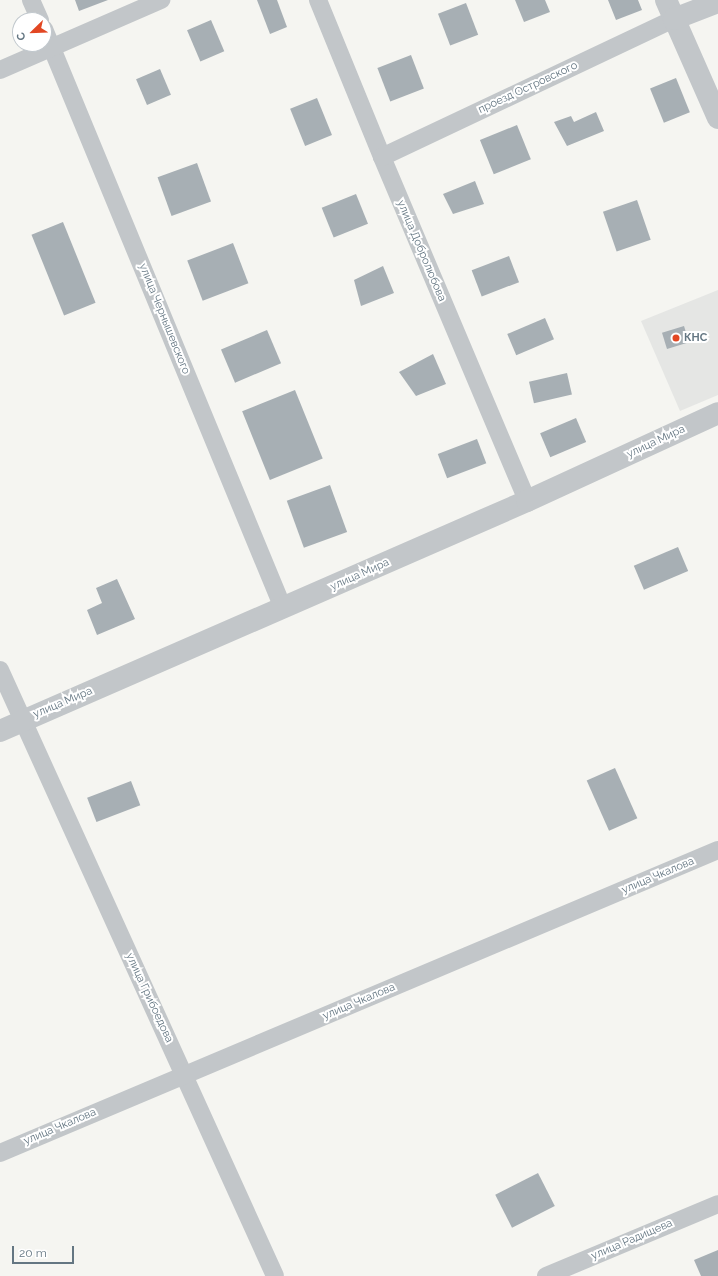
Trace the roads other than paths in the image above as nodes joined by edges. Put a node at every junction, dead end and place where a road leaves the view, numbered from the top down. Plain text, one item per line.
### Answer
1 (31, 0) edge
2 (162, 0) edge
3 (318, 0) edge
4 (718, 2) edge
5 (670, 10) edge
6 (36, 12) edge
7 (53, 49) junction
8 (0, 70) edge
9 (718, 118) edge
10 (382, 158) junction
11 (718, 413) edge
12 (527, 501) junction
13 (283, 608) junction
14 (0, 670) edge
15 (22, 721) junction
16 (0, 731) edge
17 (718, 850) edge
18 (184, 1076) junction
19 (0, 1153) edge
20 (718, 1204) edge
21 (275, 1276) edge
22 (546, 1276) edge

1 - 6 street
2 - 7 street
3 - 10 street, улица Добролюбова
4 - 5 street
5 - 9 street
5 - 10 street, проезд Островского
7 - 8 street
7 - 13 street, улица Чернышевского
10 - 12 street, улица Добролюбова
11 - 12 street, улица Мира
12 - 13 street, улица Мира
13 - 15 street, улица Мира
14 - 15 street, улица Грибоедова
15 - 16 street, улица Мира
15 - 18 street, улица Грибоедова
17 - 18 street, улица Чкалова
18 - 19 street, улица Чкалова
18 - 21 street, улица Грибоедова
20 - 22 street, улица Радищева

